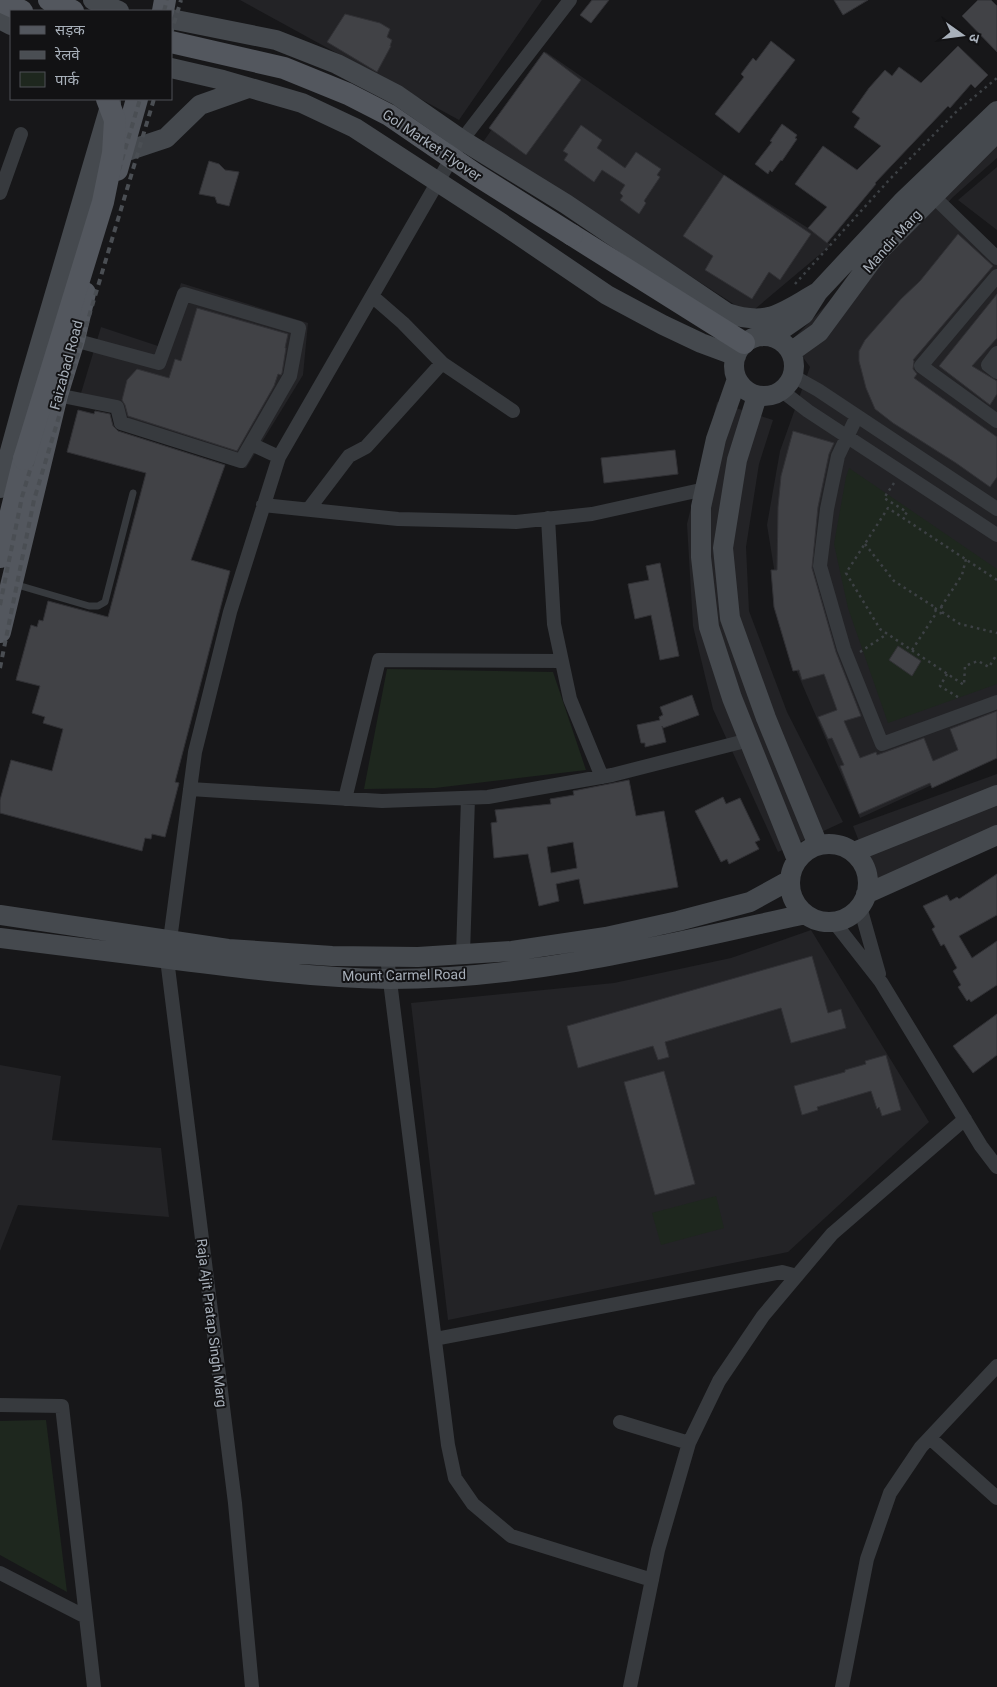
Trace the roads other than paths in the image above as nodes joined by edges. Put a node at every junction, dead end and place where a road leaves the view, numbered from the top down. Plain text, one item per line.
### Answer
1 (49, 0) edge
2 (94, 0) edge
3 (570, 0) edge
4 (0, 1) edge
5 (20, 10) edge
6 (71, 10) edge
7 (117, 10) edge
8 (172, 19) edge
9 (172, 42) edge
10 (172, 68) edge
11 (248, 88) junction
12 (107, 100) edge
13 (112, 100) edge
14 (137, 100) edge
15 (997, 111) edge
16 (997, 132) edge
17 (22, 134) dead end
18 (462, 140) junction
19 (121, 153) junction
20 (437, 182) junction
21 (0, 192) edge
22 (932, 196) junction
23 (997, 258) edge
24 (997, 276) edge
25 (818, 292) junction
26 (372, 296) junction
27 (771, 337) junction
28 (74, 340) junction
29 (740, 350) junction
30 (791, 352) junction
31 (997, 353) edge
32 (442, 363) junction
33 (997, 372) edge
34 (737, 379) junction
35 (788, 384) junction
36 (57, 395) junction
37 (757, 396) junction
38 (514, 411) dead end
39 (857, 416) junction
40 (997, 421) edge
41 (847, 436) junction
42 (251, 444) junction
43 (279, 457) junction
44 (0, 488) edge
45 (705, 489) junction
46 (133, 493) dead end
47 (263, 505) junction
48 (997, 509) edge
49 (308, 510) junction
50 (548, 518) junction
51 (997, 535) edge
52 (0, 557) edge
53 (11, 583) junction
54 (0, 632) edge
55 (562, 661) junction
56 (997, 702) edge
57 (749, 740) junction
58 (602, 777) junction
59 (190, 789) junction
60 (997, 796) edge
61 (468, 798) junction
62 (346, 799) junction
63 (997, 835) edge
64 (818, 845) junction
65 (854, 852) junction
66 (797, 860) junction
67 (790, 880) junction
68 (863, 901) junction
69 (805, 914) junction
70 (0, 915) edge
71 (834, 922) junction
72 (0, 938) edge
73 (169, 950) junction
74 (463, 954) junction
75 (387, 957) junction
76 (390, 978) junction
77 (881, 982) junction
78 (965, 1119) junction
79 (997, 1167) edge
80 (797, 1276) junction
81 (435, 1339) junction
82 (997, 1366) edge
83 (0, 1405) edge
84 (620, 1422) dead end
85 (930, 1438) junction
86 (689, 1443) junction
87 (997, 1498) edge
88 (0, 1573) edge
89 (652, 1580) junction
90 (86, 1617) junction
91 (256, 1686) edge
92 (94, 1687) edge
93 (630, 1687) edge
94 (842, 1687) edge

1 - 6 main road
2 - 7 street
3 - 18 street, Raja Ajit Pratap Singh Marg
4 - 5 main road
8 - 18 street
9 - 29 main road, Gol Market Flyover, bridge
10 - 11 street
11 - 19 street
11 - 20 street
12 - 52 main road, bridge
13 - 44 street
14 - 19 main road, Faizabad Road
15 - 25 street
16 - 22 street, Mandir Marg
17 - 21 street
18 - 20 street, Raja Ajit Pratap Singh Marg
18 - 25 street
19 - 28 main road, Faizabad Road
20 - 26 street, Raja Ajit Pratap Singh Marg
20 - 29 street
22 - 23 street
22 - 30 street, Mandir Marg
24 - 40 street
25 - 27 street
26 - 32 street
26 - 43 street, Raja Ajit Pratap Singh Marg
27 - 29 street
27 - 30 street
28 - 36 main road, Faizabad Road
28 - 42 street
29 - 34 street
30 - 35 street
31 - 33 street
32 - 38 street
32 - 49 street
34 - 37 street
34 - 45 street
35 - 37 street
35 - 39 street
35 - 41 street
36 - 42 street
36 - 53 main road, Faizabad Road
37 - 64 street
39 - 41 street
39 - 48 street
41 - 51 street
41 - 56 street
42 - 43 street
43 - 47 street, Raja Ajit Pratap Singh Marg
45 - 50 street
45 - 57 street
46 - 53 lane
47 - 49 street
47 - 59 street, Raja Ajit Pratap Singh Marg
49 - 50 street
50 - 55 street
53 - 54 main road, Faizabad Road
55 - 58 street
55 - 62 street
57 - 58 street
57 - 66 street
58 - 61 street
59 - 62 street
59 - 73 street, Raja Ajit Pratap Singh Marg
60 - 65 street
61 - 62 street
61 - 74 street
63 - 68 street
64 - 65 street
64 - 66 street
65 - 68 street
66 - 67 street
67 - 69 street
67 - 74 street
68 - 71 street
68 - 77 street
69 - 71 street
69 - 76 street, Mount Carmel Road
70 - 73 street
71 - 77 street
72 - 73 street, Mount Carmel Road
73 - 75 street
73 - 76 street, Mount Carmel Road
73 - 91 street, Raja Ajit Pratap Singh Marg
74 - 75 street
75 - 76 street
76 - 81 street
77 - 78 street
78 - 79 street
78 - 80 street
80 - 81 street
80 - 86 street
81 - 89 street
82 - 85 street
83 - 90 street
84 - 86 street
85 - 87 street
85 - 94 street
86 - 89 street
88 - 90 street
89 - 93 street
90 - 92 street

